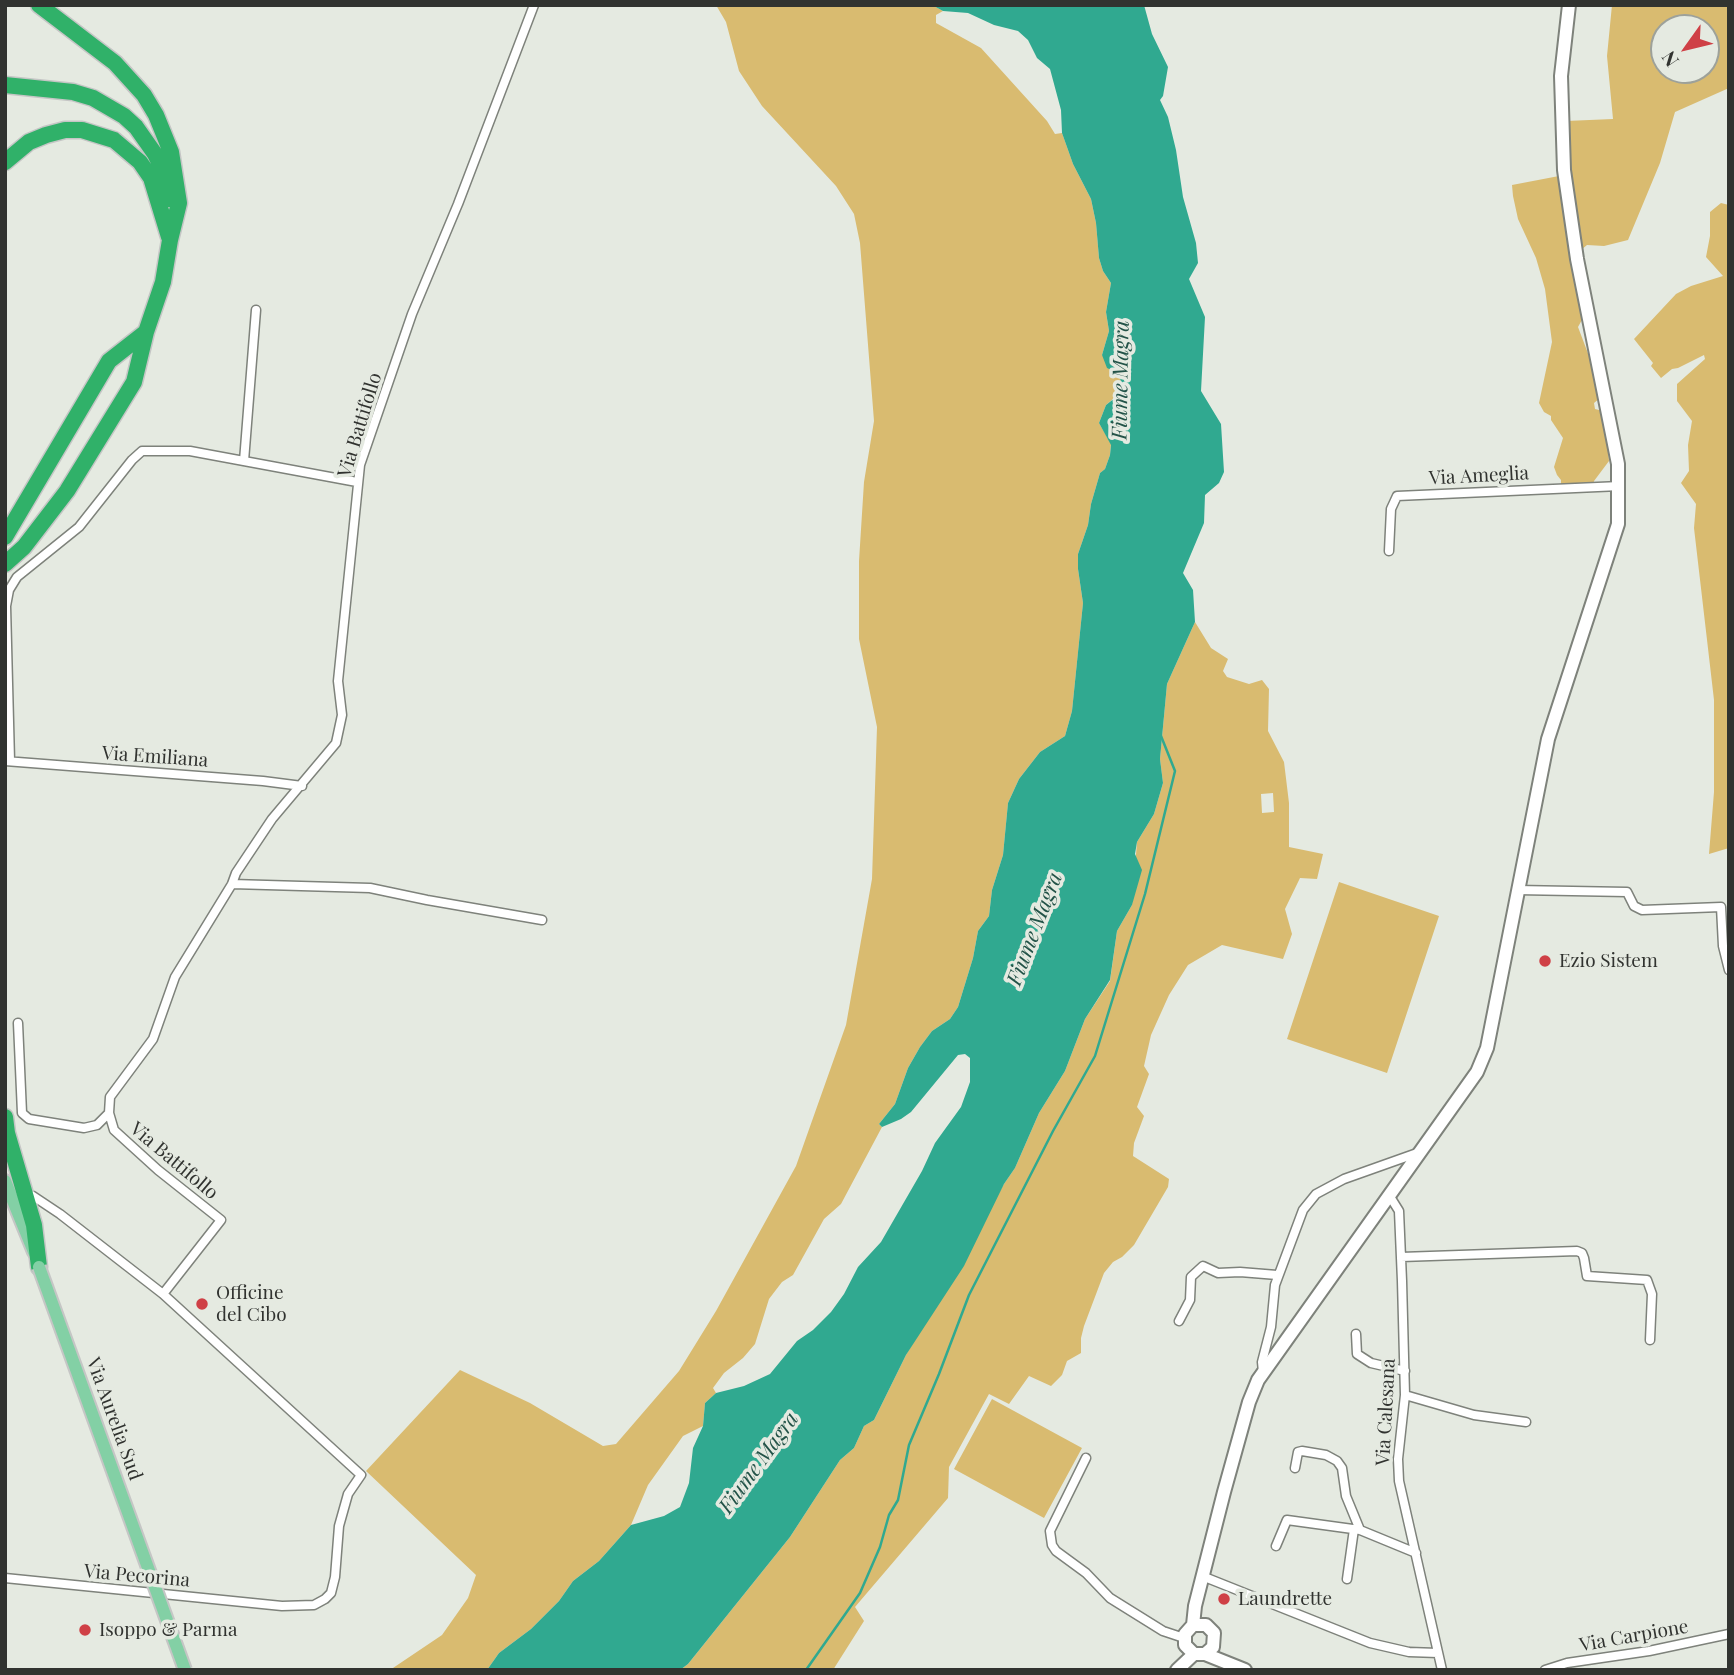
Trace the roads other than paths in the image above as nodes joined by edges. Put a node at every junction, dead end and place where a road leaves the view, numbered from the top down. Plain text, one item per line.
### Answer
1 (39, 5) edge
2 (534, 5) edge
3 (1569, 5) edge
4 (5, 85) edge
5 (5, 162) edge
6 (170, 240) junction
7 (256, 310) dead end
8 (146, 332) junction
9 (244, 461) junction
10 (357, 482) junction
11 (1620, 486) junction
12 (5, 537) edge
13 (1389, 551) dead end
14 (5, 564) edge
15 (8, 761) edge
16 (302, 786) junction
17 (232, 884) junction
18 (1517, 890) junction
19 (542, 920) dead end
20 (1729, 970) edge
21 (18, 1023) dead end
22 (109, 1113) junction
23 (5, 1117) edge
24 (1420, 1152) junction
25 (5, 1181) edge
26 (1389, 1195) junction
27 (33, 1196) dead end
28 (1401, 1257) junction
29 (39, 1267) junction
30 (1278, 1275) junction
31 (163, 1294) junction
32 (1179, 1321) dead end
33 (1356, 1334) dead end
34 (1650, 1340) dead end
35 (1263, 1371) junction
36 (1405, 1371) junction
37 (1405, 1395) junction
38 (1526, 1422) dead end
39 (1086, 1458) dead end
40 (1294, 1468) dead end
41 (1357, 1529) junction
42 (1276, 1546) dead end
43 (1416, 1553) junction
44 (1202, 1576) junction
45 (5, 1578) edge
46 (1347, 1579) dead end
47 (1200, 1625) junction
48 (1729, 1634) edge
49 (1215, 1643) junction
50 (1192, 1648) junction
51 (1438, 1653) junction
52 (1232, 1664) junction
53 (185, 1670) edge
54 (1177, 1670) edge
55 (1245, 1670) edge
56 (1442, 1670) edge
57 (1545, 1670) edge

1 - 6 highway
2 - 10 street, Via Battifollo
3 - 11 main road
4 - 6 highway
5 - 6 highway
6 - 8 highway
7 - 9 street
8 - 12 highway
8 - 14 highway
9 - 10 street
9 - 15 street
10 - 16 street, Via Battifollo
11 - 13 street, Via Ameglia
11 - 18 main road
15 - 16 street, Via Emiliana
16 - 17 street, Via Battifollo
17 - 19 street
17 - 22 street, Via Battifollo
18 - 20 street
18 - 24 main road
21 - 22 street, Via Battifollo
22 - 31 street, Via Battifollo
23 - 29 highway
24 - 26 main road
24 - 30 street
25 - 29 main road, Via Aurelia Sud
26 - 28 street, Via Calesana
26 - 35 main road
27 - 31 street
28 - 34 street
28 - 36 street, Via Calesana
29 - 53 main road, Via Aurelia Sud, bridge
30 - 32 street
30 - 35 street
31 - 45 street, Via Pecorina
33 - 36 street
35 - 44 main road
36 - 37 street, Via Calesana
37 - 38 street
37 - 43 street, Via Calesana
39 - 50 street
40 - 41 street
41 - 42 street
41 - 43 street
41 - 46 street
43 - 51 street, Via Calesana
44 - 47 main road
44 - 51 street
47 - 49 main road
47 - 50 main road
48 - 57 street, Via Carpione
49 - 50 main road
49 - 52 main road
50 - 52 main road
50 - 54 main road
51 - 56 street, Via Calesana
52 - 55 main road

